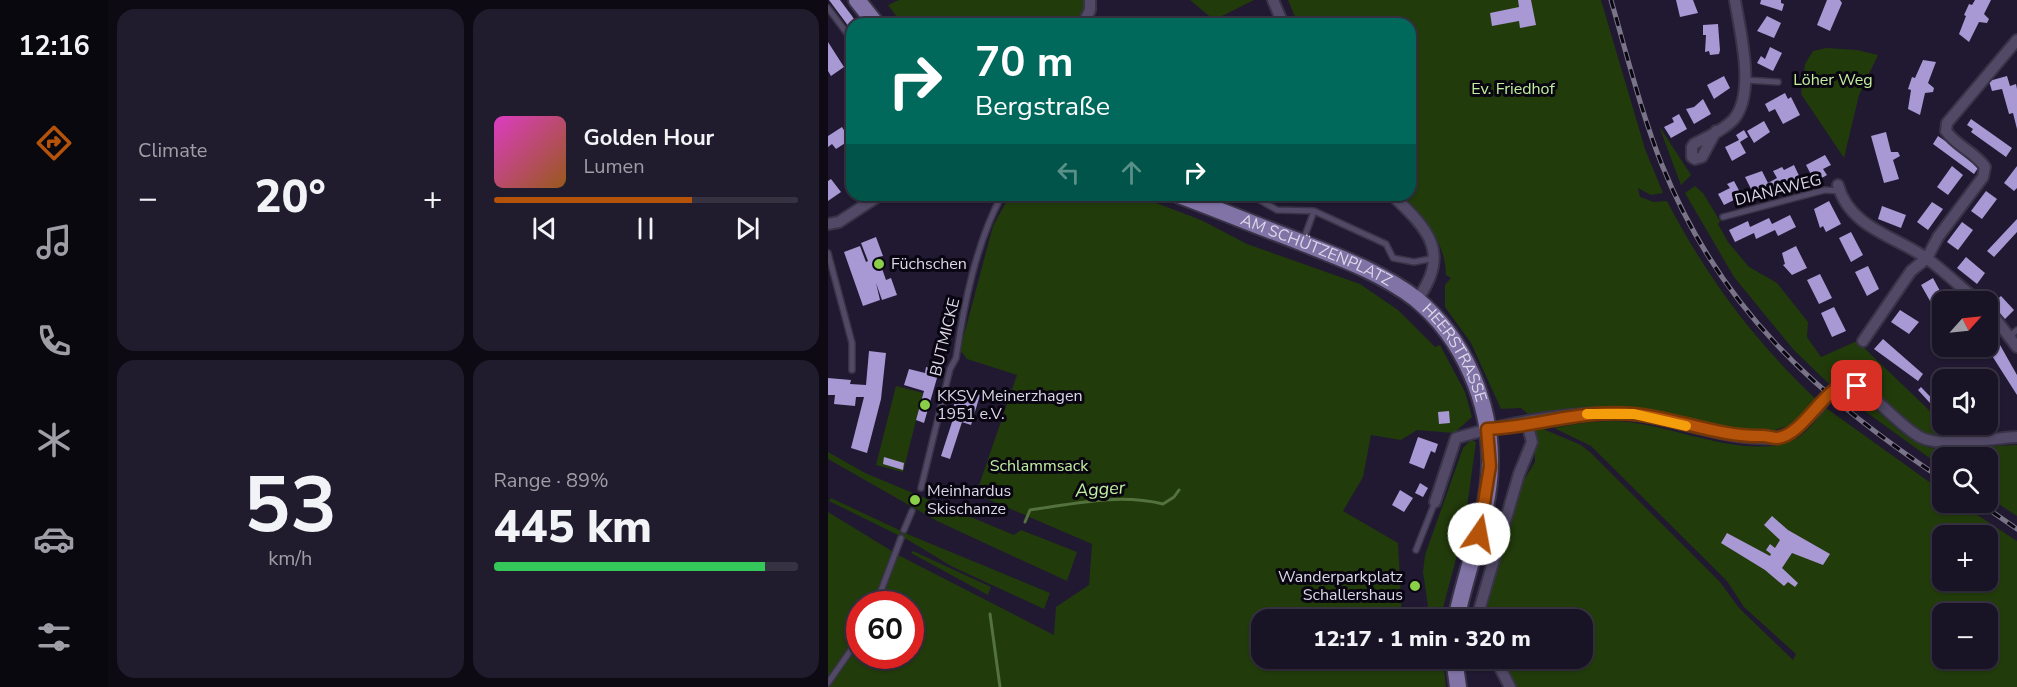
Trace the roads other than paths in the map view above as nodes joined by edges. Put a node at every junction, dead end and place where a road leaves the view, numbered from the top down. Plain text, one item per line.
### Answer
1 (857, 0) edge
2 (1090, 0) edge
3 (1273, 0) edge
4 (1735, 0) edge
5 (828, 8) edge
6 (871, 18) edge
7 (1086, 18) edge
8 (1280, 18) edge
9 (846, 32) edge
10 (2017, 40) edge
11 (1745, 80) junction
12 (1778, 82) dead end
13 (1716, 131) dead end
14 (1839, 188) joint
15 (871, 201) edge
16 (999, 201) edge
17 (1195, 201) edge
18 (1261, 201) edge
19 (1398, 201) edge
20 (1314, 211) junction
21 (1723, 217) dead end
22 (828, 224) edge
23 (1302, 242) junction
24 (828, 253) edge
25 (1435, 258) junction
26 (1927, 258) junction
27 (1966, 291) edge
28 (1417, 300) junction
29 (1998, 319) edge
30 (2013, 333) edge
31 (1863, 341) dead end
32 (2017, 347) edge
33 (852, 370) dead end
34 (1527, 423) junction
35 (1487, 429) junction
36 (2017, 437) edge
37 (921, 488) dead end
38 (1435, 502) joint
39 (912, 511) dead end
40 (904, 530) dead end
41 (901, 538) dead end
42 (1416, 550) dead end
43 (881, 591) edge
44 (1459, 609) edge
45 (1479, 609) edge
46 (846, 658) edge
47 (1456, 669) edge
48 (1501, 669) edge
49 (828, 684) edge
50 (1458, 687) edge
51 (1510, 687) edge

1 - 6 main road
2 - 7 street
3 - 8 street
4 - 11 street
5 - 9 lane
10 - 26 street
11 - 12 lane
11 - 13 street
14 - 21 lane, DIANAWEG
14 - 26 street
15 - 22 street
16 - 37 lane, BUTMICKE
17 - 23 main road, AM SCHÜTZENPLATZ
18 - 20 lane
19 - 25 street
20 - 23 lane
20 - 25 lane
23 - 28 main road, AM SCHÜTZENPLATZ
24 - 33 lane
25 - 28 street, HEERSTRASSE
26 - 27 street
26 - 31 street
28 - 35 main road, HEERSTRASSE
29 - 30 street
30 - 32 street
34 - 35 street
34 - 36 street, bridge
34 - 45 street
35 - 38 street, HEERSTRASSE
35 - 44 main road, HEERSTRASSE
38 - 42 lane
39 - 40 lane
41 - 43 lane
46 - 49 lane
47 - 50 main road
48 - 51 street

